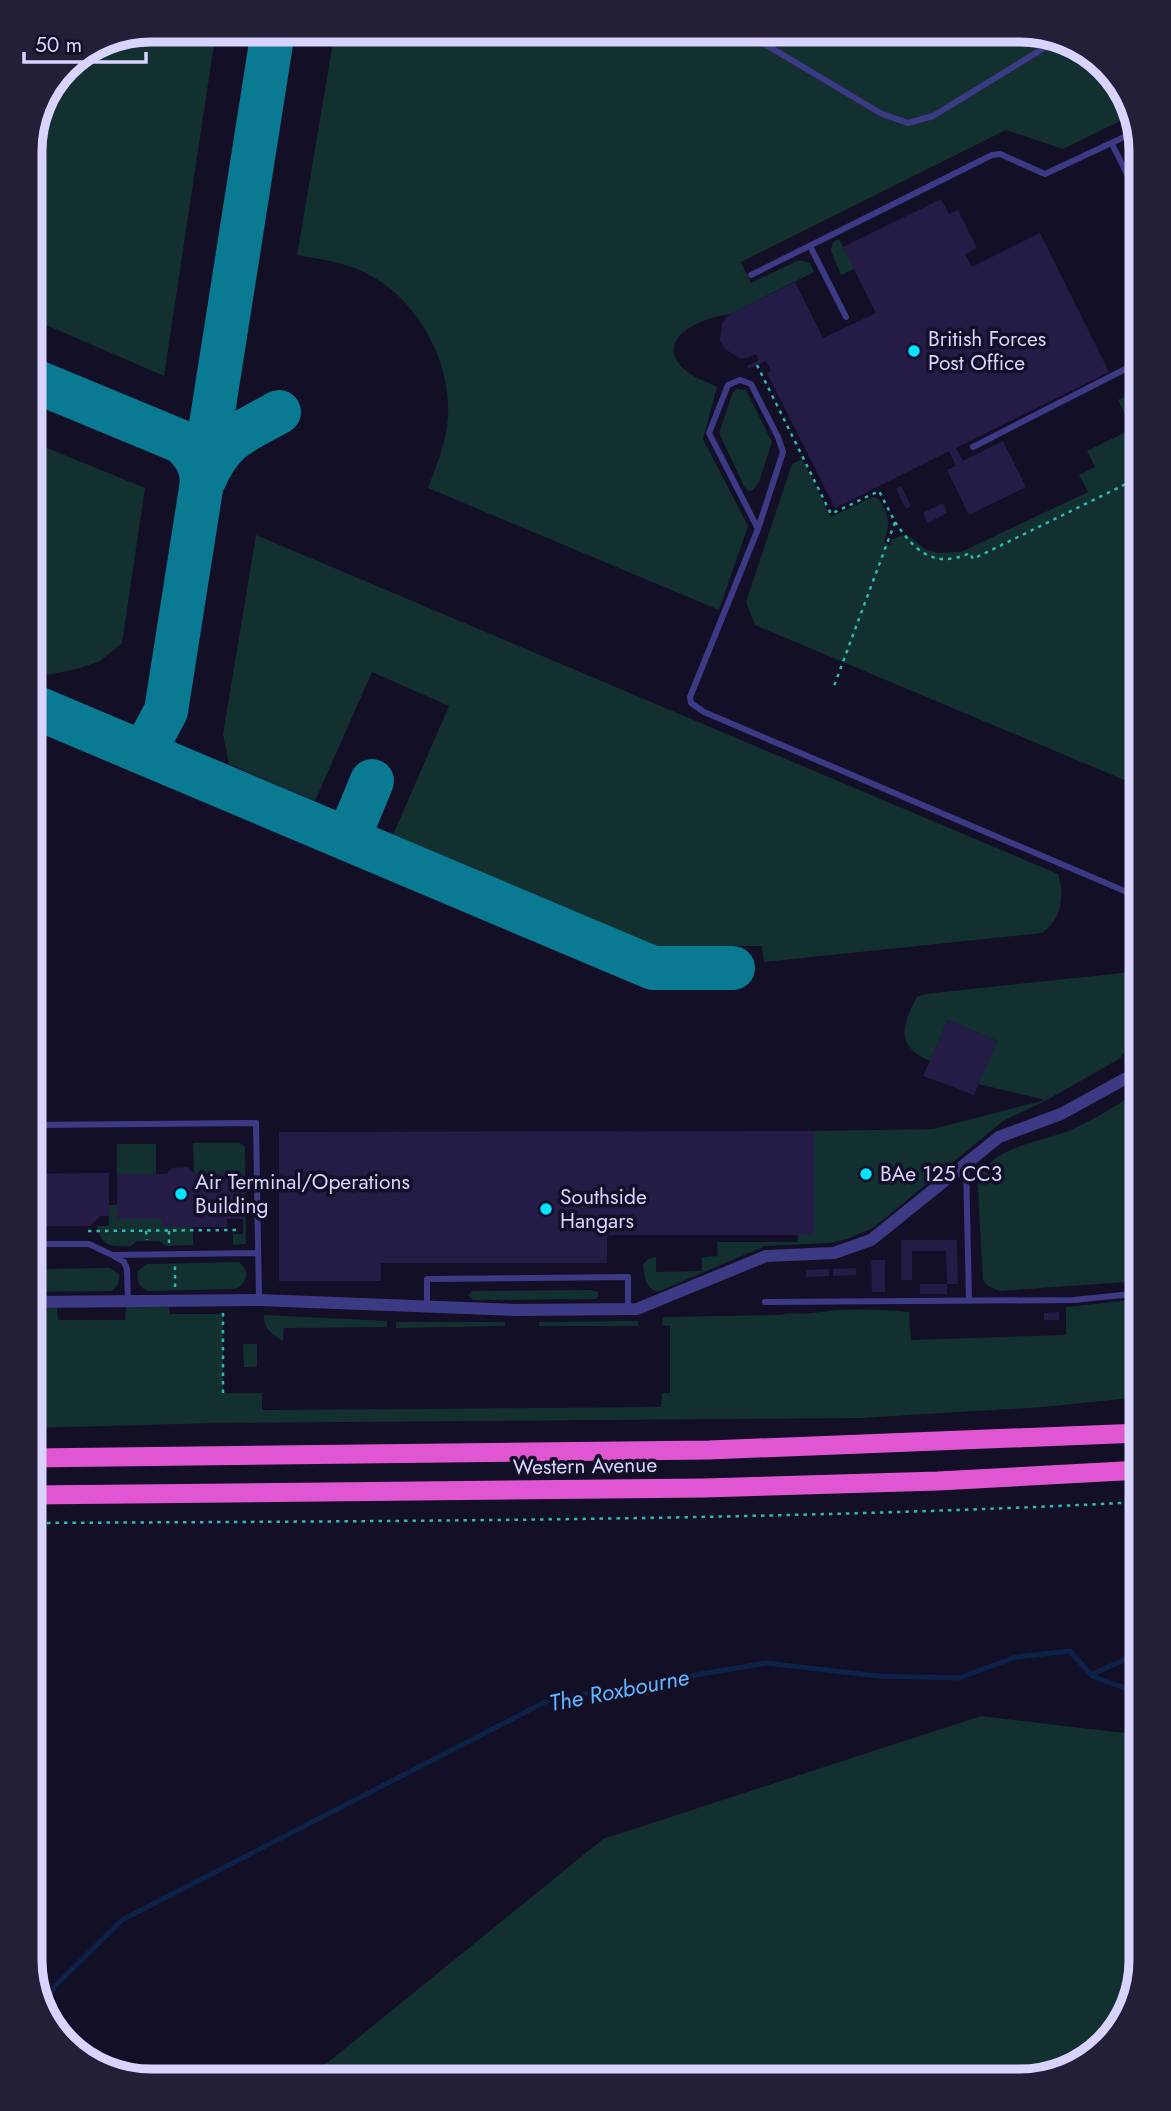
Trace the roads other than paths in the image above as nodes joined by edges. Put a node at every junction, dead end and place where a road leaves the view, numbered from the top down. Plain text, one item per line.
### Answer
1 (761, 42) edge
2 (1048, 46) edge
3 (1128, 136) edge
4 (1112, 144) junction
5 (1129, 178) edge
6 (810, 246) junction
7 (751, 275) dead end
8 (846, 317) dead end
9 (1129, 367) edge
10 (973, 447) dead end
11 (758, 529) junction
12 (1129, 893) edge
13 (1129, 1077) edge
14 (42, 1125) edge
15 (966, 1163) junction
16 (42, 1244) edge
17 (258, 1253) junction
18 (112, 1255) junction
19 (1129, 1294) edge
20 (259, 1300) junction
21 (969, 1300) junction
22 (128, 1301) junction
23 (42, 1302) edge
24 (765, 1302) dead end
25 (428, 1307) junction
26 (628, 1309) junction
27 (1129, 1433) edge
28 (42, 1458) edge
29 (1129, 1470) edge
30 (42, 1495) edge

1 - 2 lane
3 - 4 lane
4 - 5 lane
4 - 6 lane
6 - 7 lane
6 - 8 lane
9 - 10 lane
11 - 11 lane
11 - 12 lane
13 - 15 street
14 - 17 lane
15 - 21 lane
15 - 26 street
16 - 18 lane
17 - 18 lane
17 - 20 lane
18 - 22 lane
19 - 21 lane
20 - 22 street
20 - 25 street
21 - 24 lane
22 - 23 street
25 - 26 street
25 - 26 lane
27 - 28 highway, Western Avenue
29 - 30 highway, Western Avenue

